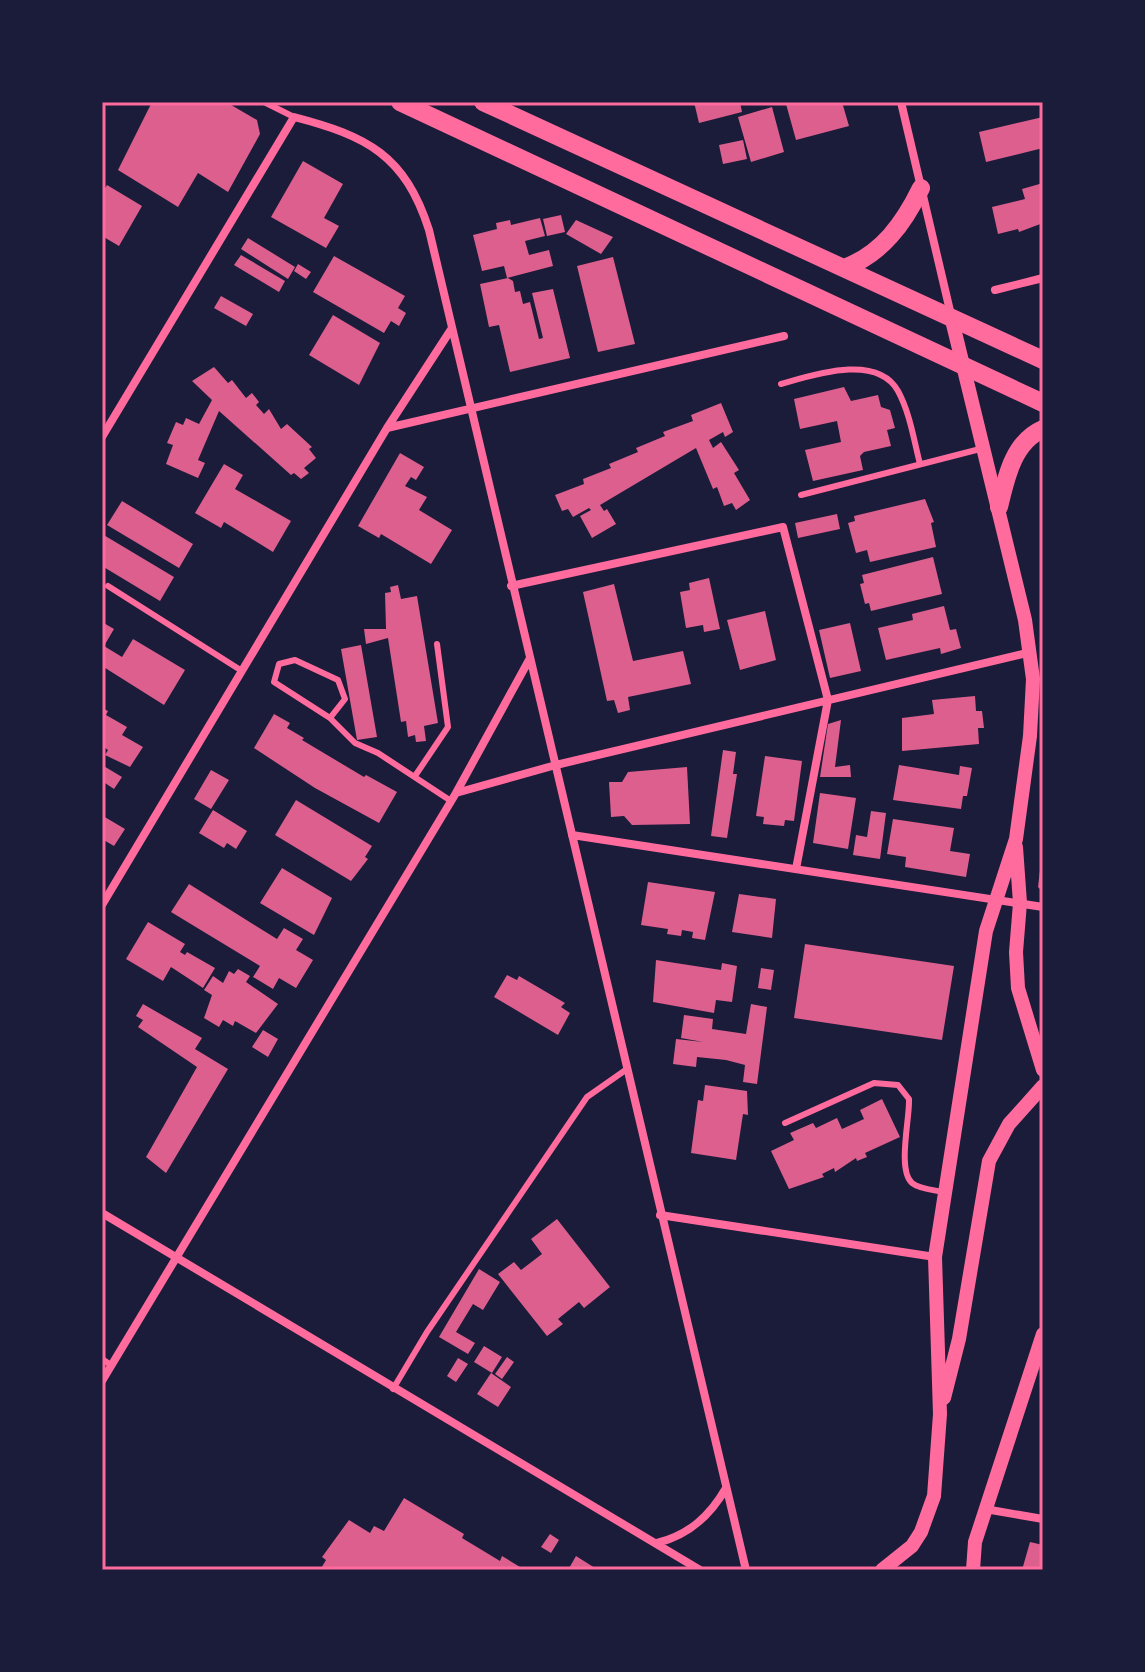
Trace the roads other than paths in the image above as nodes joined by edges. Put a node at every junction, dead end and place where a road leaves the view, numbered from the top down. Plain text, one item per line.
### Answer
1 (264, 102) edge
2 (400, 102) edge
3 (483, 102) edge
4 (901, 102) edge
5 (294, 117) junction
6 (921, 188) junction
7 (844, 268) junction
8 (1043, 278) edge
9 (995, 290) dead end
10 (951, 316) junction
11 (452, 328) junction
12 (784, 336) dead end
13 (1043, 360) edge
14 (964, 367) junction
15 (781, 384) dead end
16 (1043, 403) edge
17 (470, 409) junction
18 (387, 428) junction
19 (1043, 429) edge
20 (102, 437) edge
21 (985, 448) junction
22 (920, 464) junction
23 (801, 495) dead end
24 (999, 507) junction
25 (108, 586) dead end
26 (511, 586) junction
27 (437, 644) dead end
28 (1031, 652) junction
29 (529, 660) junction
30 (242, 671) junction
31 (828, 700) junction
32 (330, 718) junction
33 (556, 765) junction
34 (415, 776) junction
35 (454, 797) junction
36 (572, 835) junction
37 (1016, 839) junction
38 (796, 869) junction
39 (994, 899) junction
40 (1020, 903) junction
41 (102, 905) edge
42 (1043, 907) edge
43 (627, 1069) junction
44 (1043, 1070) edge
45 (1043, 1086) edge
46 (785, 1123) dead end
47 (945, 1193) junction
48 (102, 1213) edge
49 (660, 1215) junction
50 (175, 1256) junction
51 (935, 1257) junction
52 (1043, 1334) edge
53 (102, 1359) edge
54 (111, 1365) junction
55 (102, 1381) edge
56 (393, 1389) junction
57 (940, 1414) junction
58 (726, 1488) junction
59 (985, 1509) junction
60 (1043, 1519) edge
61 (657, 1543) junction
62 (700, 1570) edge
63 (746, 1570) edge
64 (882, 1570) edge
65 (973, 1570) edge

1 - 5 lane
2 - 14 main road
3 - 7 main road
4 - 6 street
5 - 11 street
5 - 20 street
6 - 7 main road
6 - 10 street
7 - 10 main road
8 - 9 street
10 - 13 main road
10 - 14 street
11 - 17 street
11 - 18 street
12 - 17 street
14 - 16 main road
14 - 21 street
15 - 22 lane
17 - 18 street
17 - 26 street
18 - 30 street
19 - 24 main road
21 - 22 lane
21 - 24 street
22 - 23 lane
24 - 28 street
25 - 30 lane
26 - 29 street
26 - 31 street
27 - 34 lane
28 - 31 street
28 - 37 street
29 - 33 street
29 - 35 street
30 - 41 street
31 - 33 street
31 - 38 street
32 - 32 lane
32 - 34 lane
33 - 35 street
33 - 36 street
34 - 35 lane
35 - 50 street
36 - 38 street
36 - 43 street
37 - 39 street
37 - 40 street
38 - 39 street
39 - 40 street
39 - 47 street
40 - 42 street
40 - 44 street
43 - 49 street
43 - 56 lane
45 - 57 street
46 - 47 lane
47 - 51 street
48 - 50 street
49 - 51 street
49 - 58 street
50 - 54 street
50 - 56 street
51 - 57 street
52 - 59 street
53 - 54 lane
54 - 55 street
56 - 61 street
57 - 64 street
58 - 61 street
58 - 63 street
59 - 60 street
59 - 65 street
61 - 62 street

